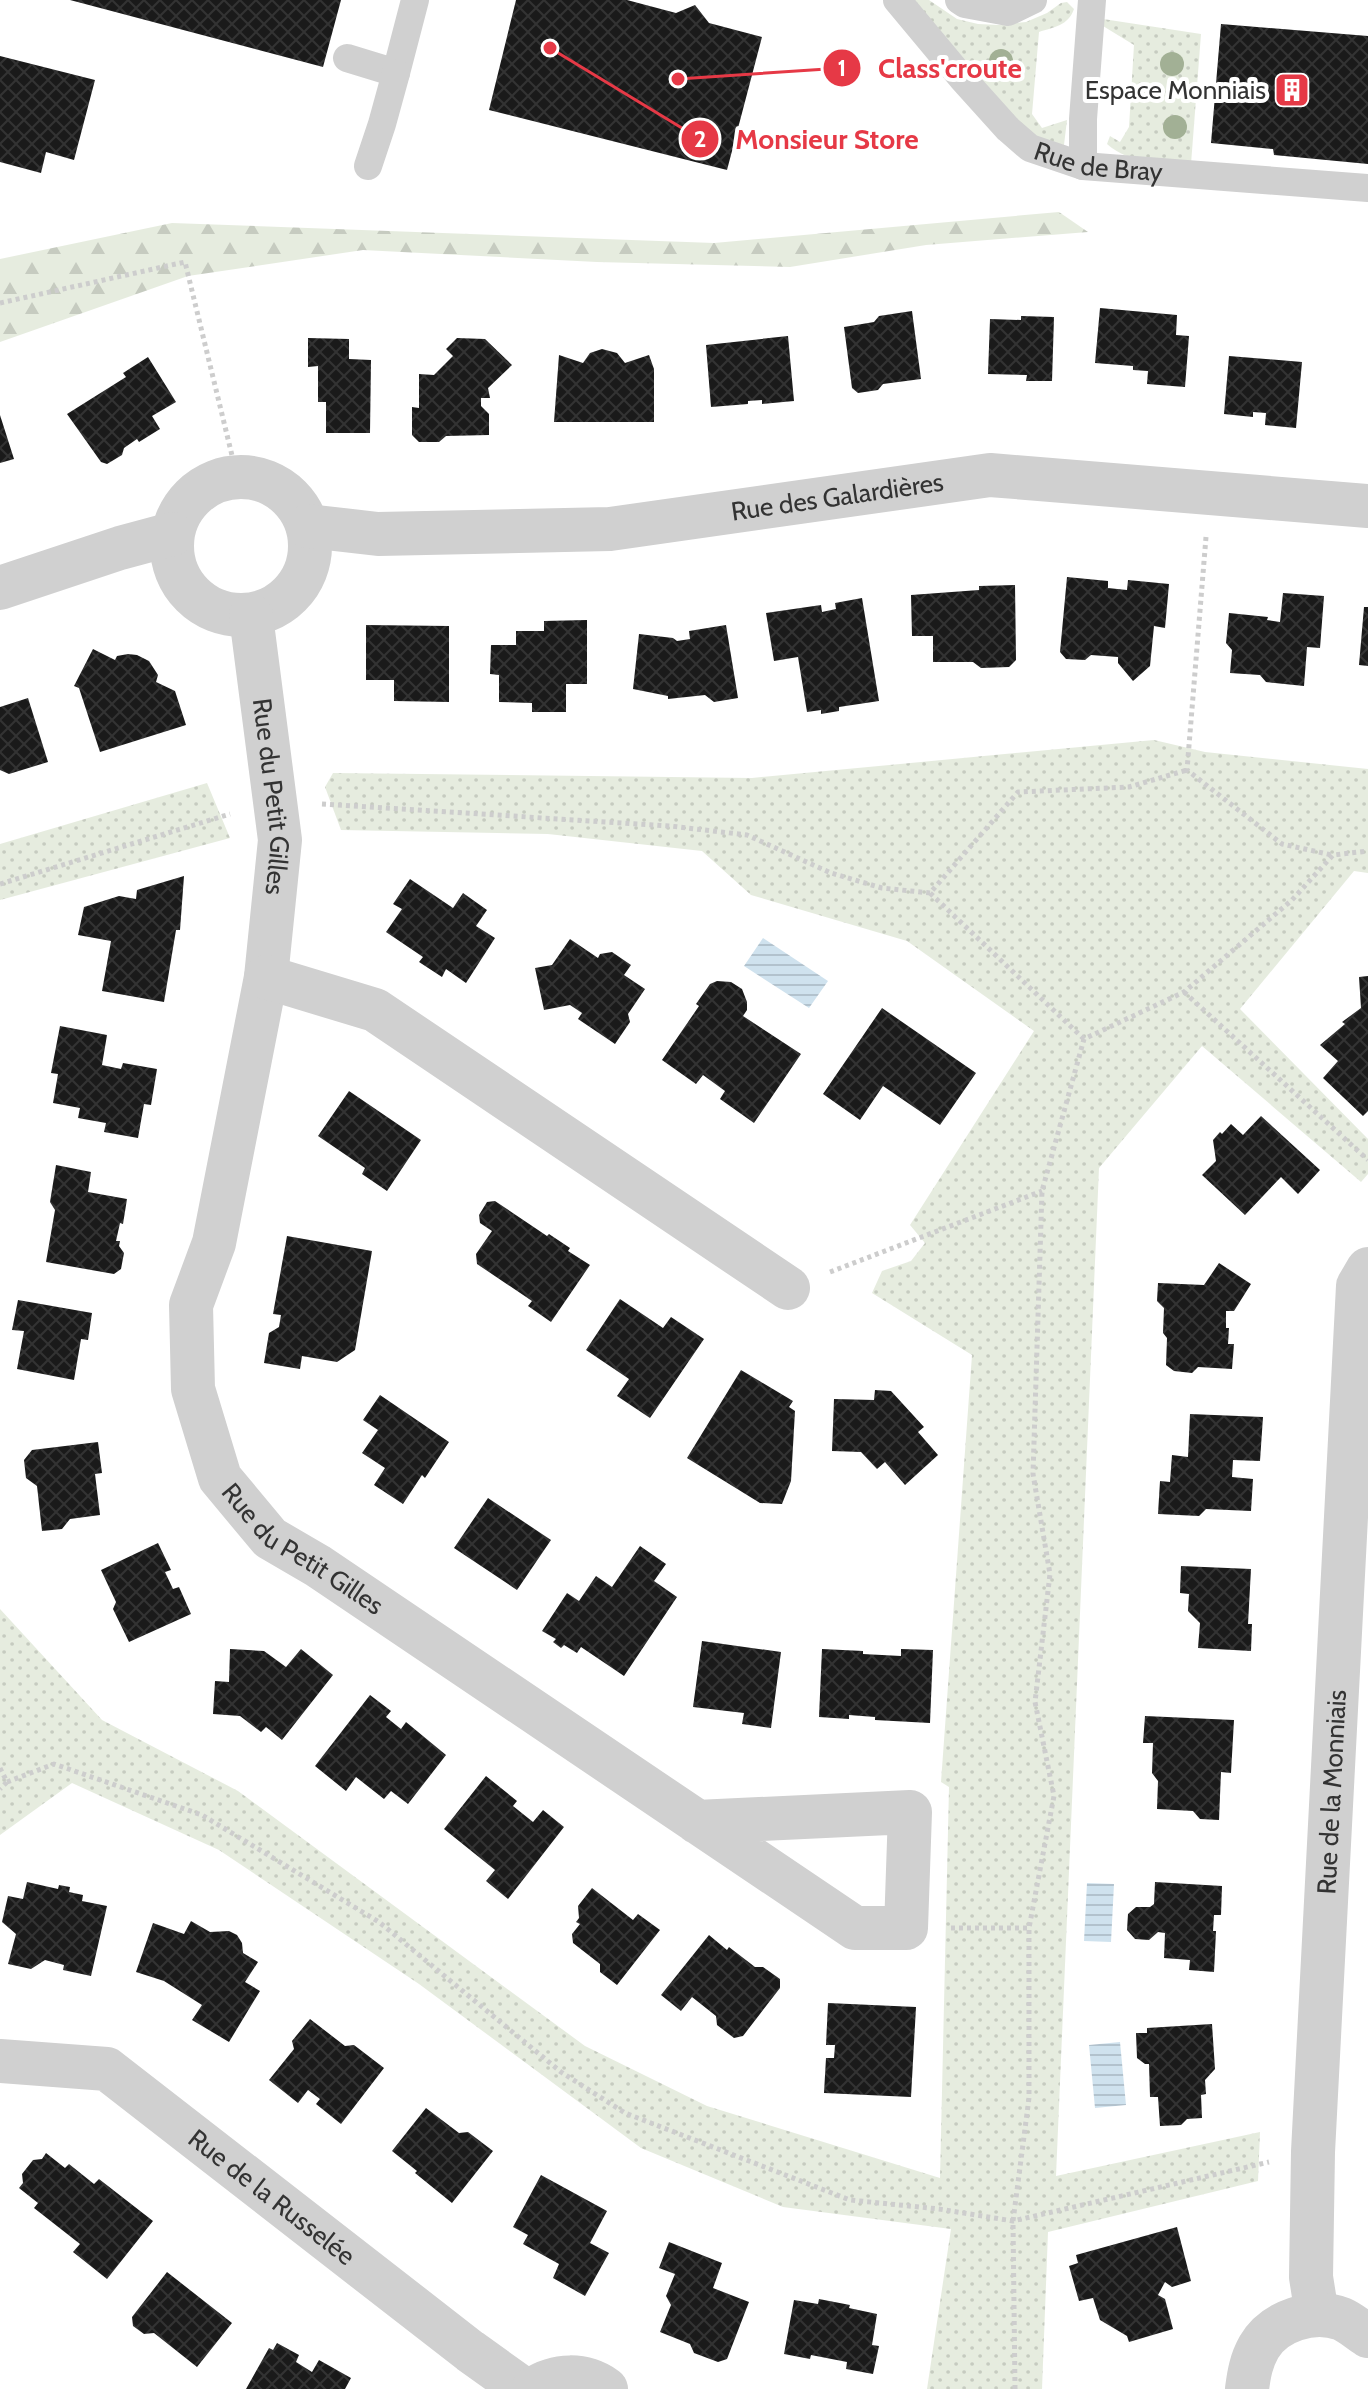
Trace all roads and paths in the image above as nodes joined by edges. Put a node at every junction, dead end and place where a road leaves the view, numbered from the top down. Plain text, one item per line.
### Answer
1 (415, 0) edge
2 (897, 0) edge
3 (959, 0) edge
4 (1033, 0) edge
5 (1092, 0) edge
6 (347, 58) dead end
7 (396, 73) junction
8 (368, 166) dead end
9 (1083, 166) junction
10 (1368, 188) edge
11 (0, 303) edge
12 (237, 476) junction
13 (1210, 493) junction
14 (1368, 506) edge
15 (308, 526) junction
16 (172, 534) junction
17 (0, 588) edge
18 (251, 616) junction
19 (1187, 770) junction
20 (276, 801) junction
21 (1368, 851) edge
22 (1333, 855) junction
23 (0, 884) edge
24 (930, 893) junction
25 (266, 977) junction
26 (1184, 992) junction
27 (1084, 1039) junction
28 (1368, 1160) edge
29 (1042, 1191) junction
30 (1368, 1269) edge
31 (788, 1288) joint
32 (0, 1768) edge
33 (7, 1782) junction
34 (0, 1789) edge
35 (697, 1822) junction
36 (906, 1928) junction
37 (1029, 1928) junction
38 (0, 2061) edge
39 (1313, 2152) junction
40 (1013, 2221) junction
41 (1317, 2315) junction
42 (1368, 2336) edge
43 (523, 2389) edge
44 (533, 2389) edge
45 (606, 2389) edge
46 (1015, 2389) edge
47 (1247, 2389) edge

1 - 7 lane
2 - 9 lane, Rue de Bray
3 - 4 lane
5 - 9 lane
6 - 7 lane
7 - 8 lane
9 - 10 lane, Rue de Bray
11 - 12 path
12 - 15 street
12 - 16 street
13 - 14 street, Rue des Galardières
13 - 15 street, Rue des Galardières
13 - 19 path
15 - 18 street
16 - 17 street
16 - 18 street
18 - 20 street, Rue du Petit Gilles
19 - 22 path
19 - 24 path
20 - 23 path
20 - 24 path
20 - 25 street, Rue du Petit Gilles
21 - 22 path
22 - 26 path
24 - 27 path
25 - 31 street
25 - 35 street, Rue du Petit Gilles
26 - 27 path
26 - 28 path
27 - 29 path
29 - 31 path
29 - 37 path
30 - 39 street, Rue de la Monniais
32 - 33 path
33 - 34 path
33 - 40 path
35 - 36 street, Rue du Petit Gilles
35 - 36 street
36 - 37 path
37 - 40 path
38 - 43 street, Rue de la Russelée
39 - 40 path
39 - 41 street, Rue de la Monniais
40 - 46 path
41 - 42 street
41 - 47 street
44 - 45 street

